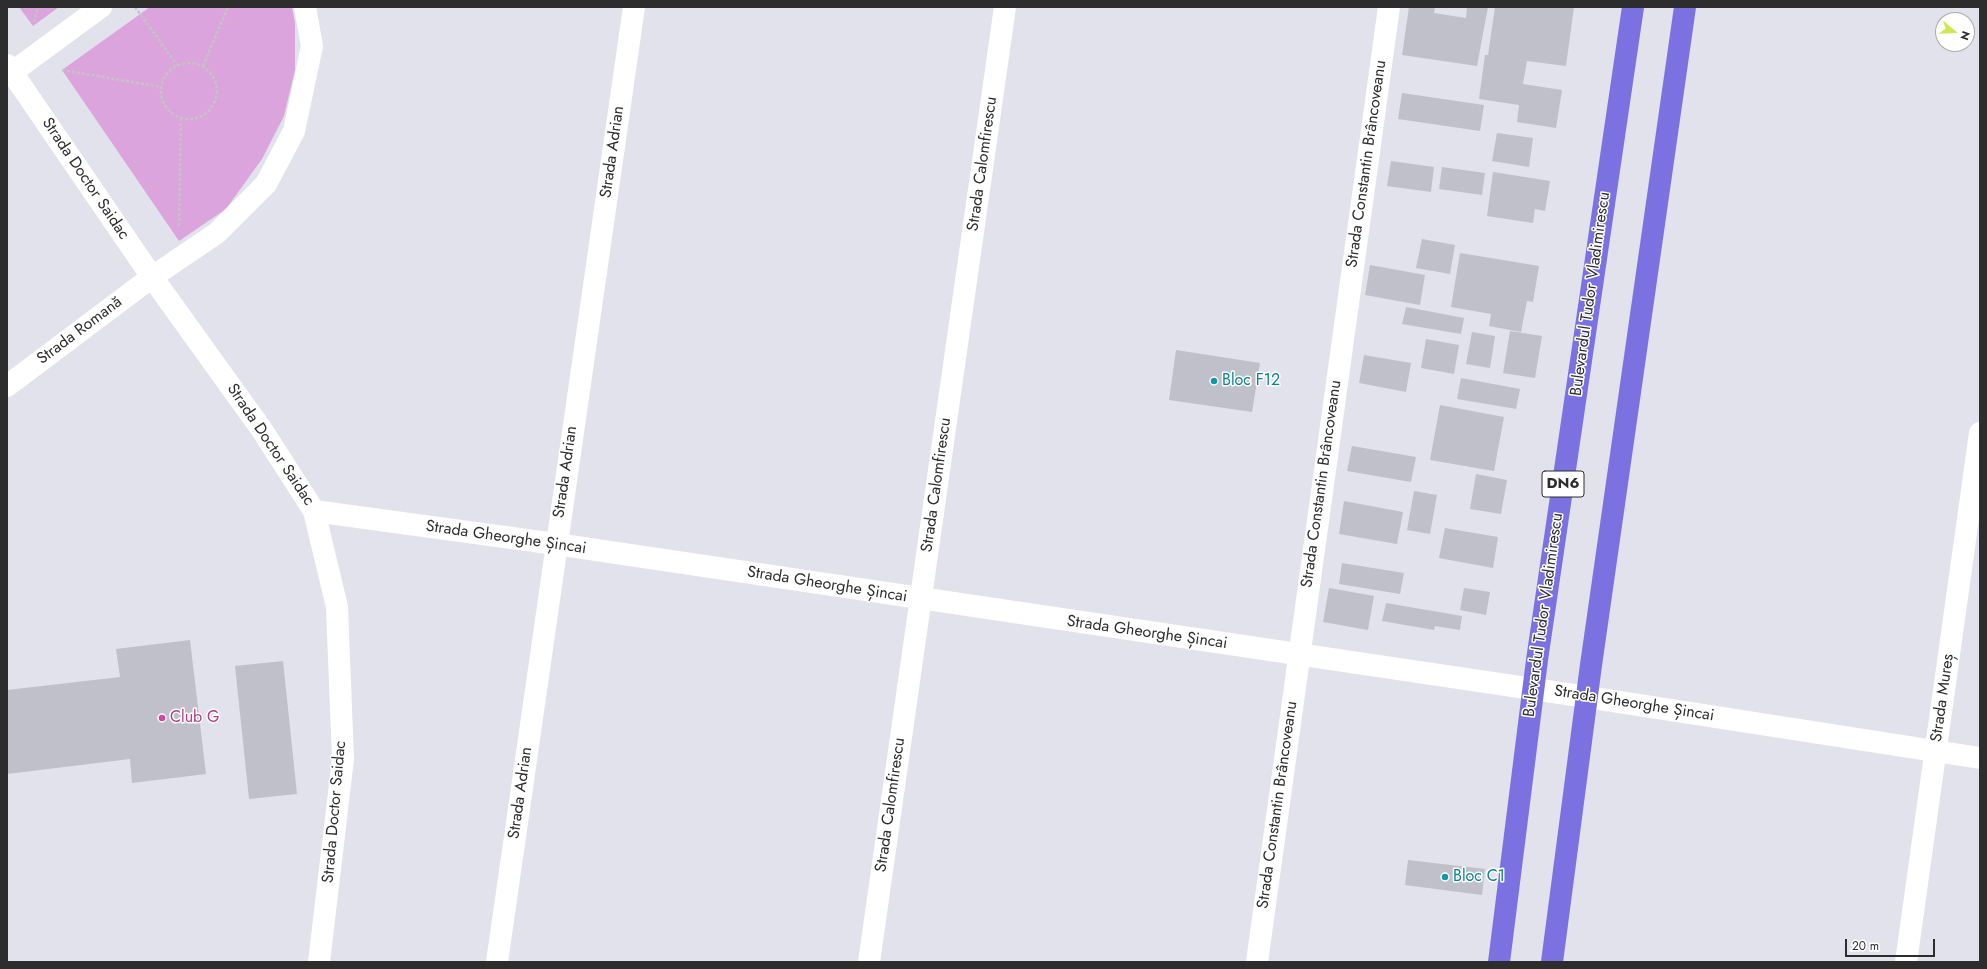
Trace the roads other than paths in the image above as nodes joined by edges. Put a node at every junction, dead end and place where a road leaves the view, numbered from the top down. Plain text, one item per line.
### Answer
1 (101, 7) edge
2 (305, 7) edge
3 (634, 7) edge
4 (1005, 7) edge
5 (1389, 7) edge
6 (1633, 7) edge
7 (1685, 7) edge
8 (9, 71) edge
9 (152, 277) junction
10 (7, 386) edge
11 (1980, 433) edge
12 (314, 511) junction
13 (556, 544) junction
14 (921, 599) junction
15 (1298, 655) junction
16 (1534, 690) junction
17 (1587, 697) junction
18 (1936, 751) junction
19 (1980, 758) edge
20 (319, 962) edge
21 (497, 962) edge
22 (869, 962) edge
23 (1257, 962) edge
24 (1499, 962) edge
25 (1552, 962) edge
26 (1906, 962) edge

1 - 8 street
2 - 9 street, Strada Romană
3 - 13 street, Strada Adrian
4 - 14 street, Strada Calomfirescu
5 - 15 street, Strada Constantin Brâncoveanu
6 - 16 main road, Bulevardul Tudor Vladimirescu / DN6
7 - 17 main road
8 - 9 street, Strada Doctor Saidac
9 - 10 street, Strada Romană
9 - 12 street, Strada Doctor Saidac
11 - 18 street, Strada Mureș
12 - 13 street, Strada Gheorghe Șincai
12 - 20 street, Strada Doctor Saidac
13 - 14 street, Strada Gheorghe Șincai
13 - 21 street, Strada Adrian
14 - 15 street, Strada Gheorghe Șincai
14 - 22 street, Strada Calomfirescu
15 - 16 street, Strada Gheorghe Șincai
15 - 23 street, Strada Constantin Brâncoveanu
16 - 17 street, Strada Gheorghe Șincai
16 - 24 main road, Bulevardul Tudor Vladimirescu / DN6
17 - 18 street, Strada Gheorghe Șincai
17 - 25 main road
18 - 19 street, Strada Gheorghe Șincai
18 - 26 street, Strada Mureș

